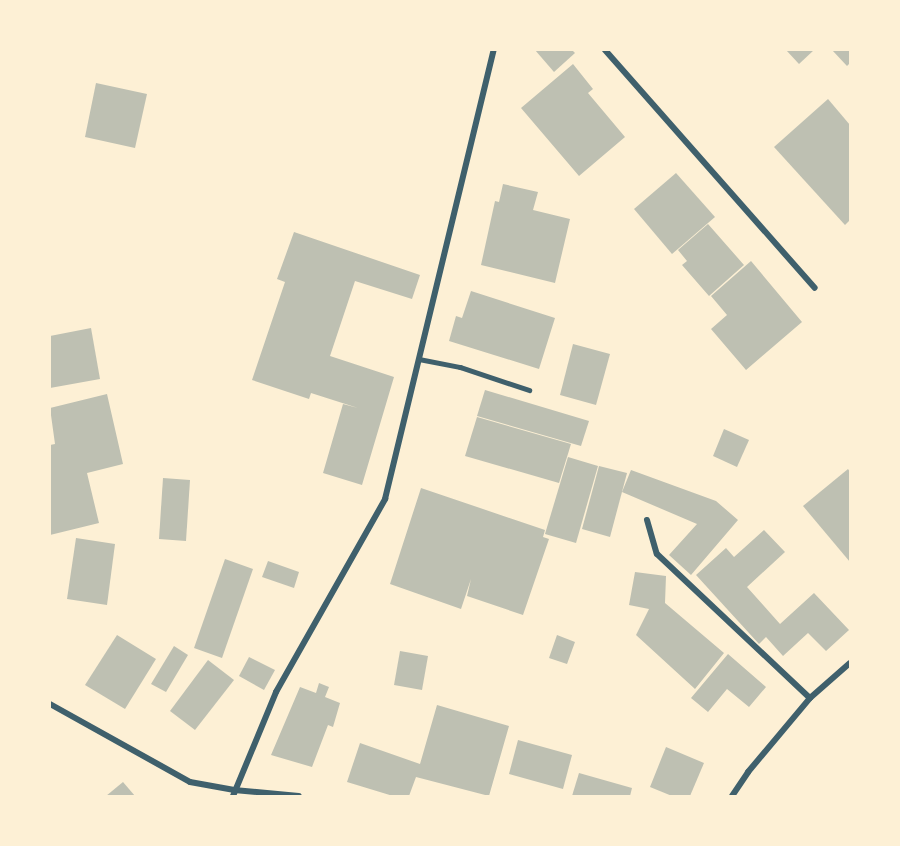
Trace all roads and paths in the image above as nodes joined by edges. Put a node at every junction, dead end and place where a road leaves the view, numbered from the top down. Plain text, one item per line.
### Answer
1 (494, 50) edge
2 (606, 50) edge
3 (815, 288) dead end
4 (419, 359) junction
5 (529, 390) dead end
6 (647, 520) dead end
7 (850, 663) edge
8 (810, 698) junction
9 (50, 704) edge
10 (234, 793) edge
11 (299, 796) edge
12 (732, 796) edge

1 - 4 street
2 - 3 street
4 - 5 lane
4 - 10 street
6 - 8 street
7 - 8 street
8 - 12 street
9 - 10 street
10 - 11 street

